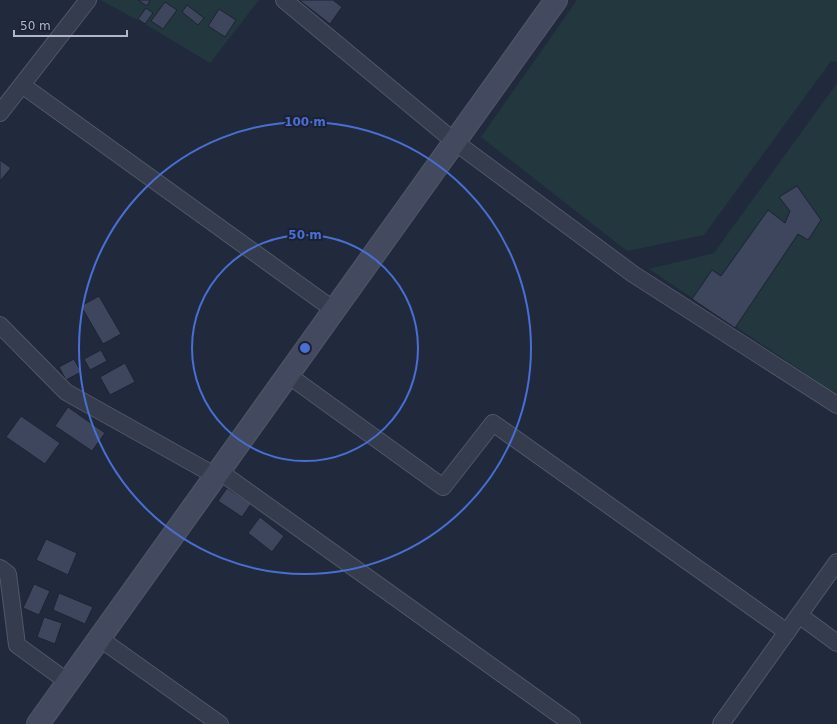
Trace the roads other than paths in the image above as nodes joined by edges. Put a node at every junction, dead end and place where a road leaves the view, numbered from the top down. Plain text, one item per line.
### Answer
1 (88, 0) edge
2 (284, 0) edge
3 (556, 0) edge
4 (22, 85) junction
5 (0, 113) edge
6 (455, 142) junction
7 (334, 310) junction
8 (0, 325) edge
9 (288, 375) junction
10 (837, 406) edge
11 (218, 473) junction
12 (837, 562) edge
13 (0, 568) edge
14 (799, 615) junction
15 (787, 632) junction
16 (100, 638) junction
17 (837, 643) edge
18 (68, 682) junction
19 (38, 724) edge
20 (220, 724) edge
21 (572, 724) edge
22 (721, 724) edge

1 - 4 street
2 - 6 street
3 - 6 street
4 - 5 street
4 - 7 street
6 - 7 street
6 - 10 street
7 - 9 street
8 - 11 street
9 - 11 street
9 - 15 street
11 - 16 street
11 - 21 street
12 - 14 street
13 - 18 street
14 - 15 street
14 - 17 street
15 - 22 street
16 - 18 street
16 - 20 street
18 - 19 street

